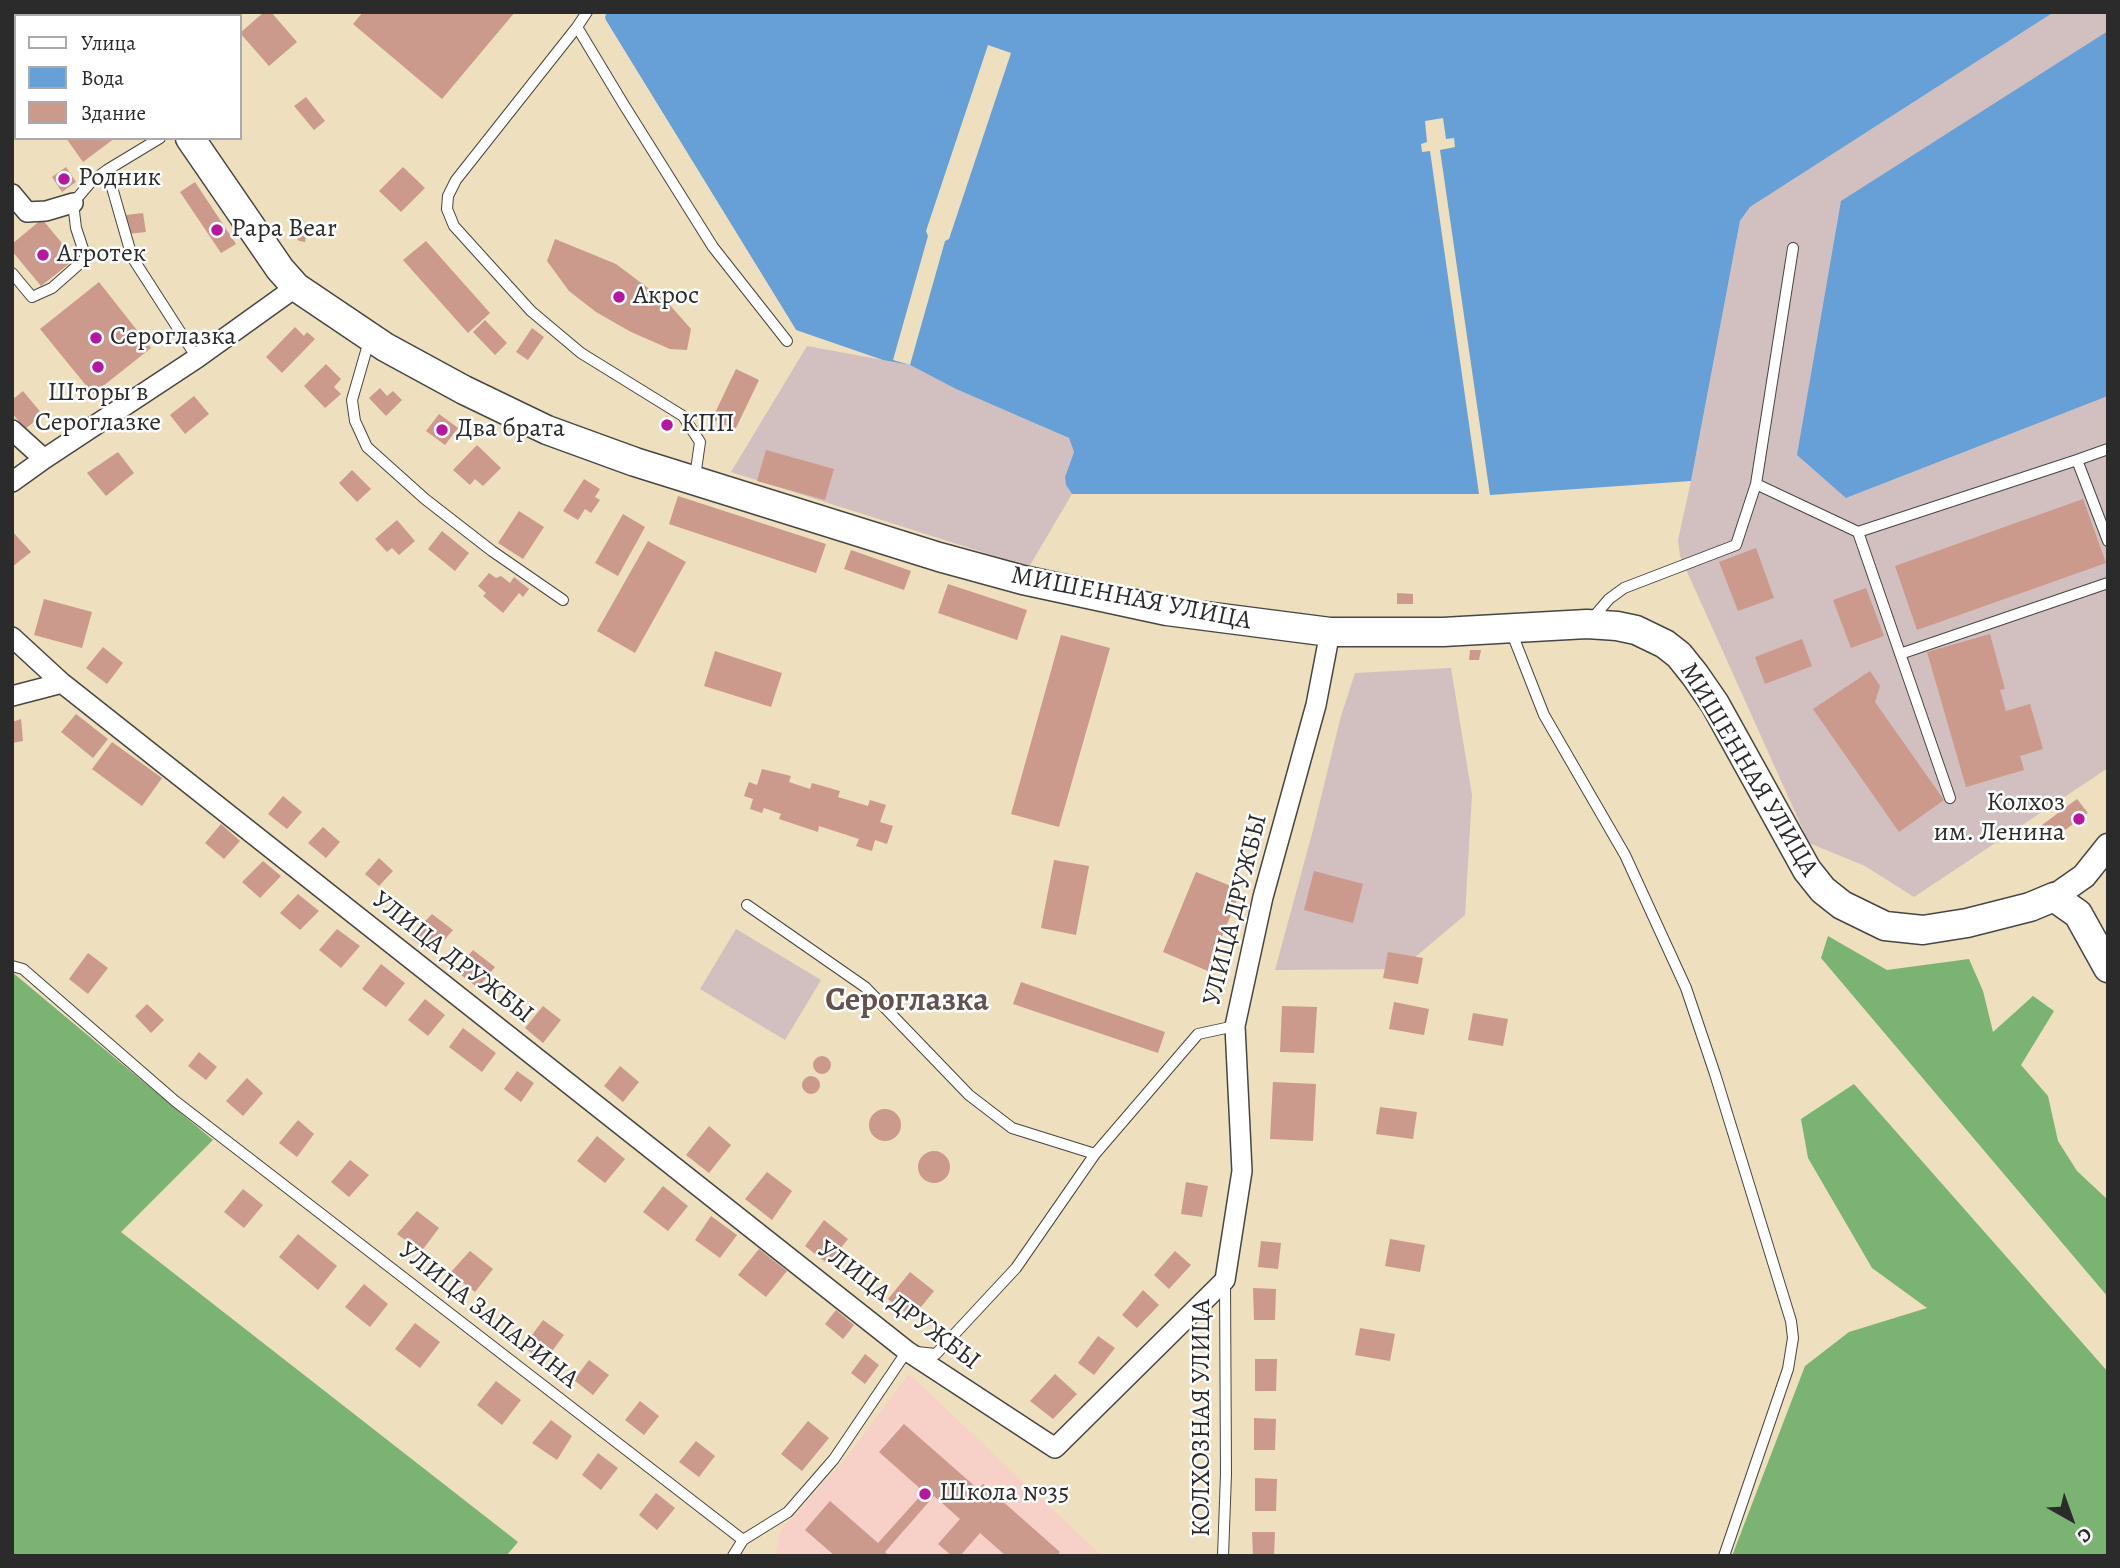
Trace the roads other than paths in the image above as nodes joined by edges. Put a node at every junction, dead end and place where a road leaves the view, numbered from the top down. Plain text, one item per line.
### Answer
1 (587, 12) edge
2 (577, 27) junction
3 (157, 140) edge
4 (191, 140) edge
5 (107, 170) junction
6 (12, 194) edge
7 (73, 203) junction
8 (1793, 248) dead end
9 (12, 273) edge
10 (296, 287) junction
11 (370, 337) junction
12 (787, 341) dead end
13 (197, 358) junction
14 (12, 430) edge
15 (2108, 449) edge
16 (44, 459) junction
17 (2077, 460) junction
18 (694, 481) junction
19 (12, 482) edge
20 (1755, 485) junction
21 (1858, 532) junction
22 (2108, 541) edge
23 (2108, 583) edge
24 (563, 600) dead end
25 (1587, 624) junction
26 (1510, 629) junction
27 (1330, 632) junction
28 (12, 637) edge
29 (1900, 654) junction
30 (62, 683) junction
31 (12, 696) edge
32 (1950, 798) dead end
33 (2108, 846) edge
34 (2054, 897) junction
35 (747, 905) dead end
36 (12, 966) edge
37 (2108, 968) edge
38 (1235, 1026) junction
39 (1095, 1154) junction
40 (1225, 1280) junction
41 (906, 1351) junction
42 (743, 1540) junction
43 (733, 1556) edge
44 (1223, 1556) edge
45 (1724, 1556) edge

1 - 2 lane
2 - 12 lane
2 - 18 lane
3 - 5 lane
4 - 10 main road, МИШЕННАЯ УЛИЦА
5 - 7 lane
5 - 13 lane
6 - 7 street
7 - 9 lane
8 - 20 lane
10 - 11 main road, МИШЕННАЯ УЛИЦА
10 - 13 street
11 - 18 main road, МИШЕННАЯ УЛИЦА
11 - 24 lane
13 - 16 street
14 - 16 street
15 - 17 lane
16 - 19 street
17 - 21 lane
17 - 22 lane
18 - 27 main road, МИШЕННАЯ УЛИЦА
20 - 21 lane
20 - 25 lane
21 - 29 lane
23 - 29 lane
25 - 26 main road, МИШЕННАЯ УЛИЦА
25 - 34 main road, МИШЕННАЯ УЛИЦА
26 - 27 main road, МИШЕННАЯ УЛИЦА
26 - 45 lane
27 - 38 street, УЛИЦА ДРУЖБЫ
28 - 30 street, УЛИЦА ДРУЖБЫ
29 - 32 lane
30 - 31 street
30 - 41 street, УЛИЦА ДРУЖБЫ
33 - 34 street
34 - 37 main road
35 - 39 lane
36 - 42 lane, УЛИЦА ЗАПАРИНА
38 - 39 lane
38 - 40 street, УЛИЦА ДРУЖБЫ
39 - 41 lane
40 - 41 street, УЛИЦА ДРУЖБЫ
40 - 44 lane, КОЛХОЗНАЯ УЛИЦА
41 - 42 lane
42 - 43 lane

